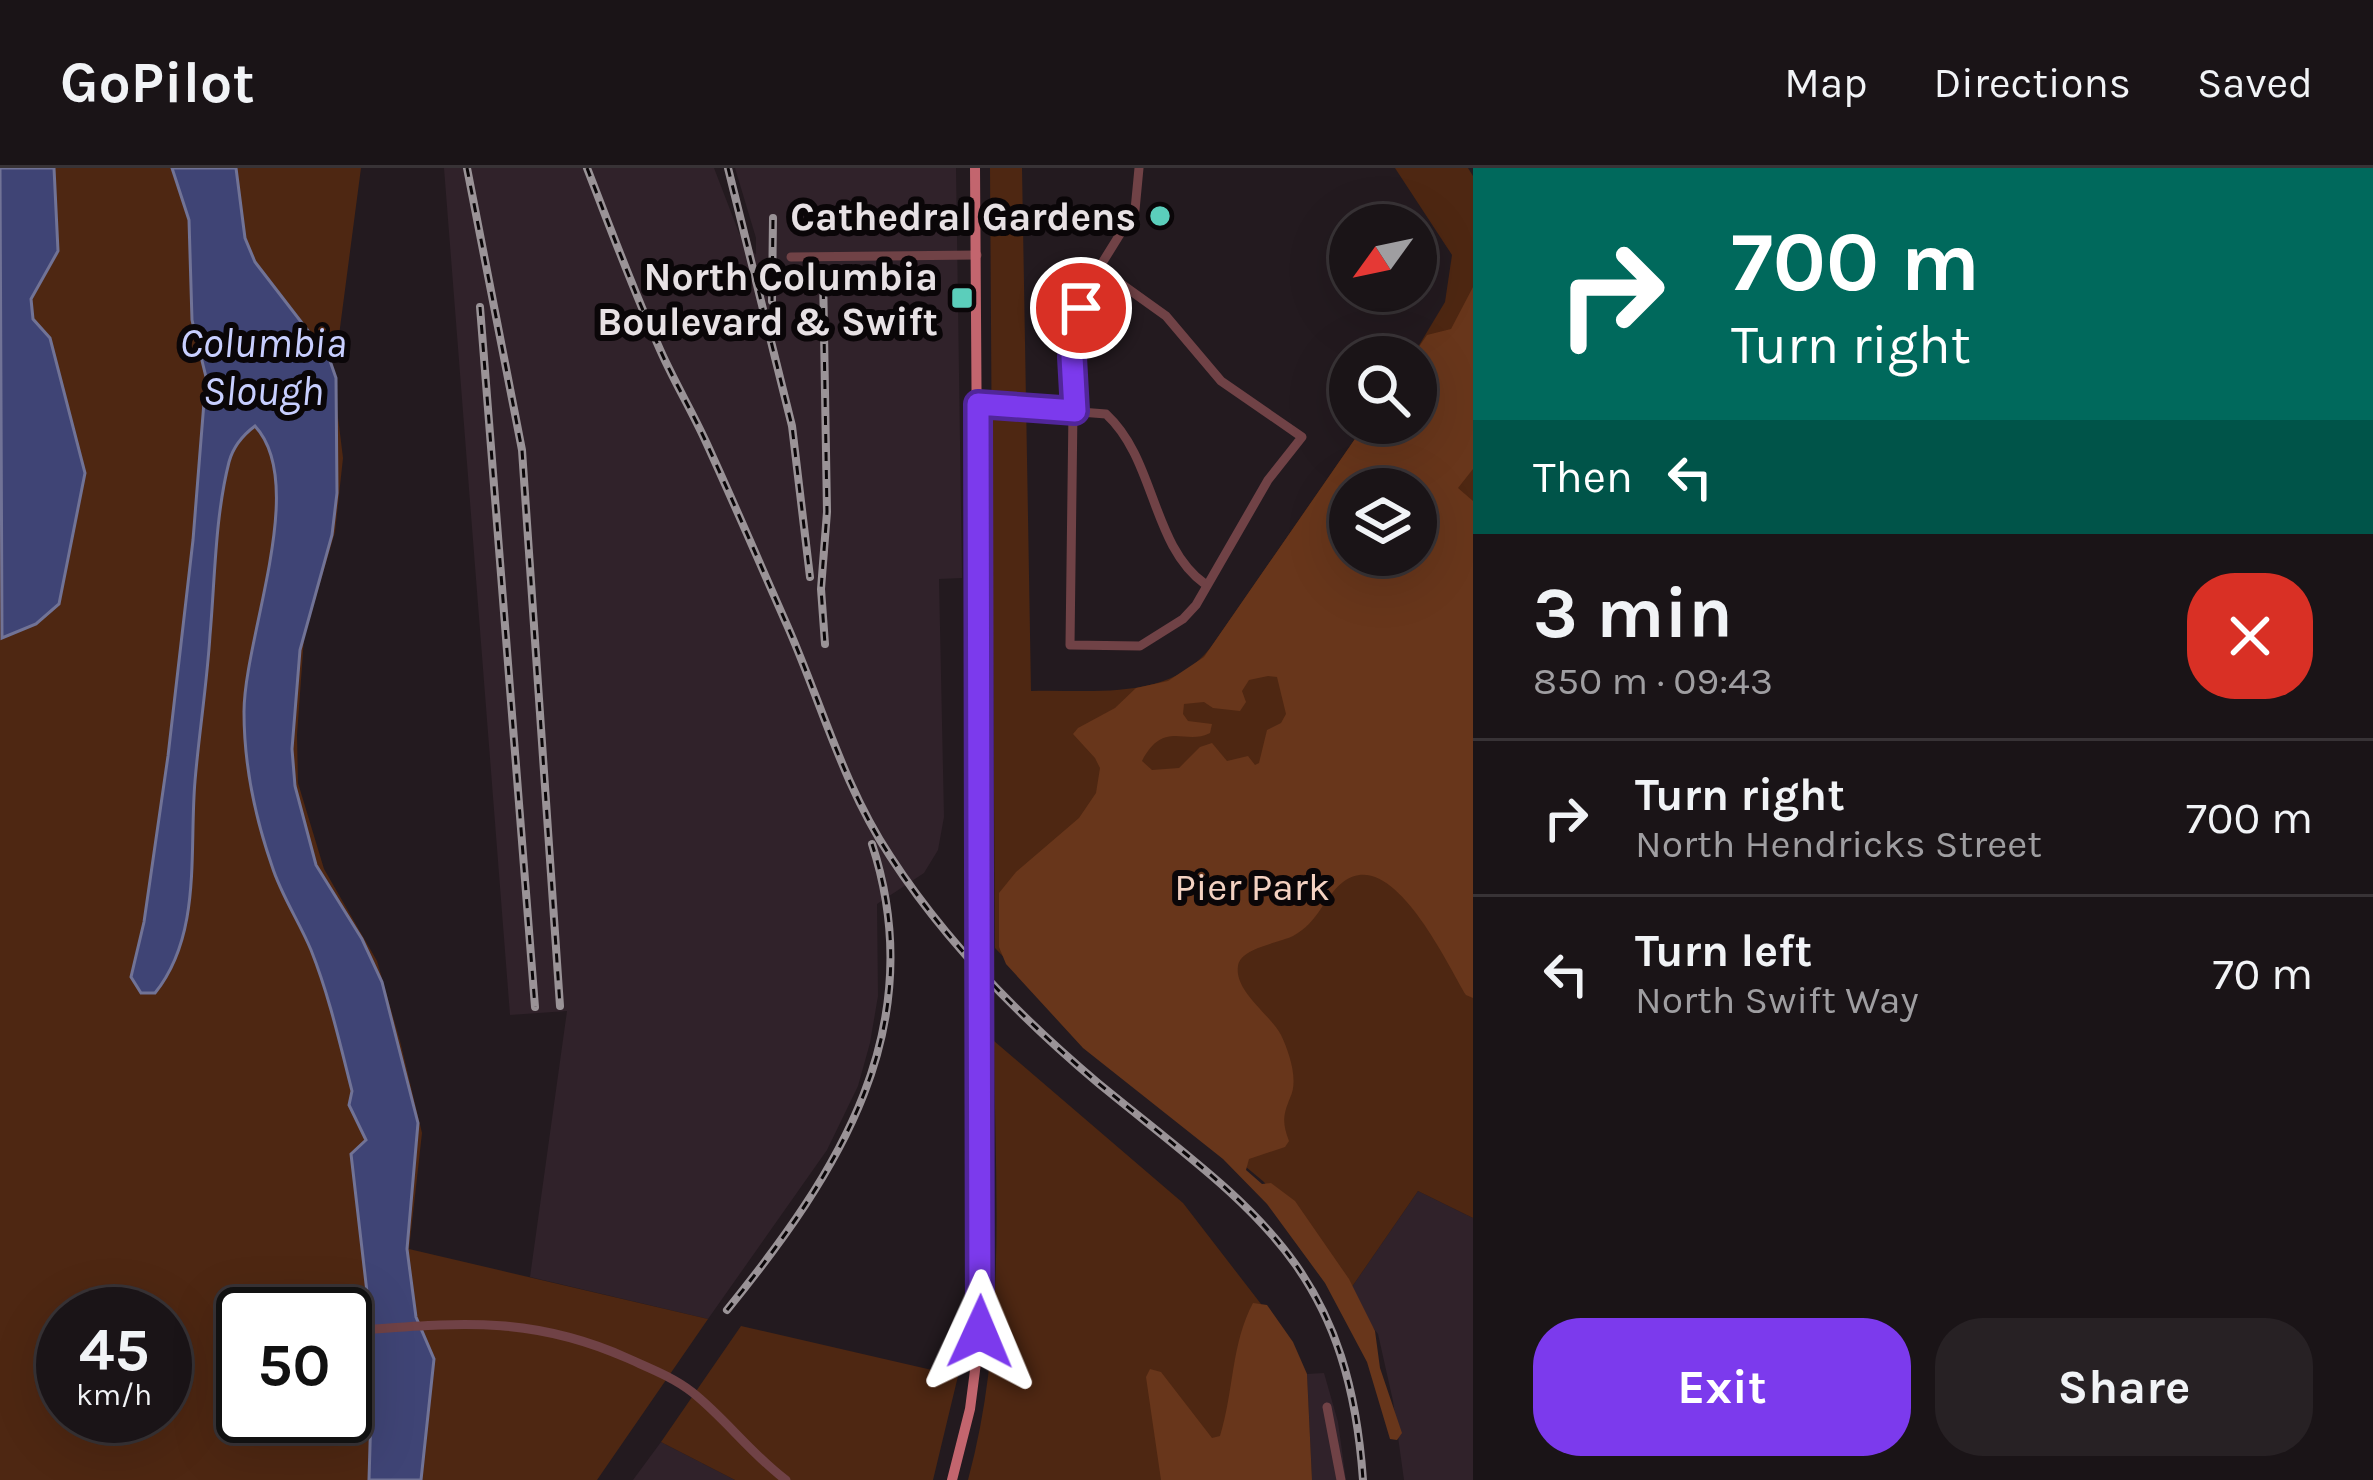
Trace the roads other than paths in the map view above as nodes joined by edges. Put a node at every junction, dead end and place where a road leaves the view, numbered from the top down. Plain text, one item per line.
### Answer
1 (975, 168) edge
2 (1138, 168) edge
3 (977, 255) junction
4 (791, 257) dead end
5 (1099, 268) junction
6 (978, 404) junction
7 (1075, 411) junction
8 (1205, 584) junction
9 (372, 1329) edge
10 (1327, 1407) dead end
11 (787, 1480) edge
12 (952, 1480) edge
13 (1342, 1480) edge

1 - 3 main road
2 - 5 street
3 - 4 street
3 - 6 main road
5 - 7 street
5 - 8 street
6 - 7 street
6 - 12 main road, bridge
7 - 8 street
7 - 8 street
9 - 11 street
10 - 13 street

